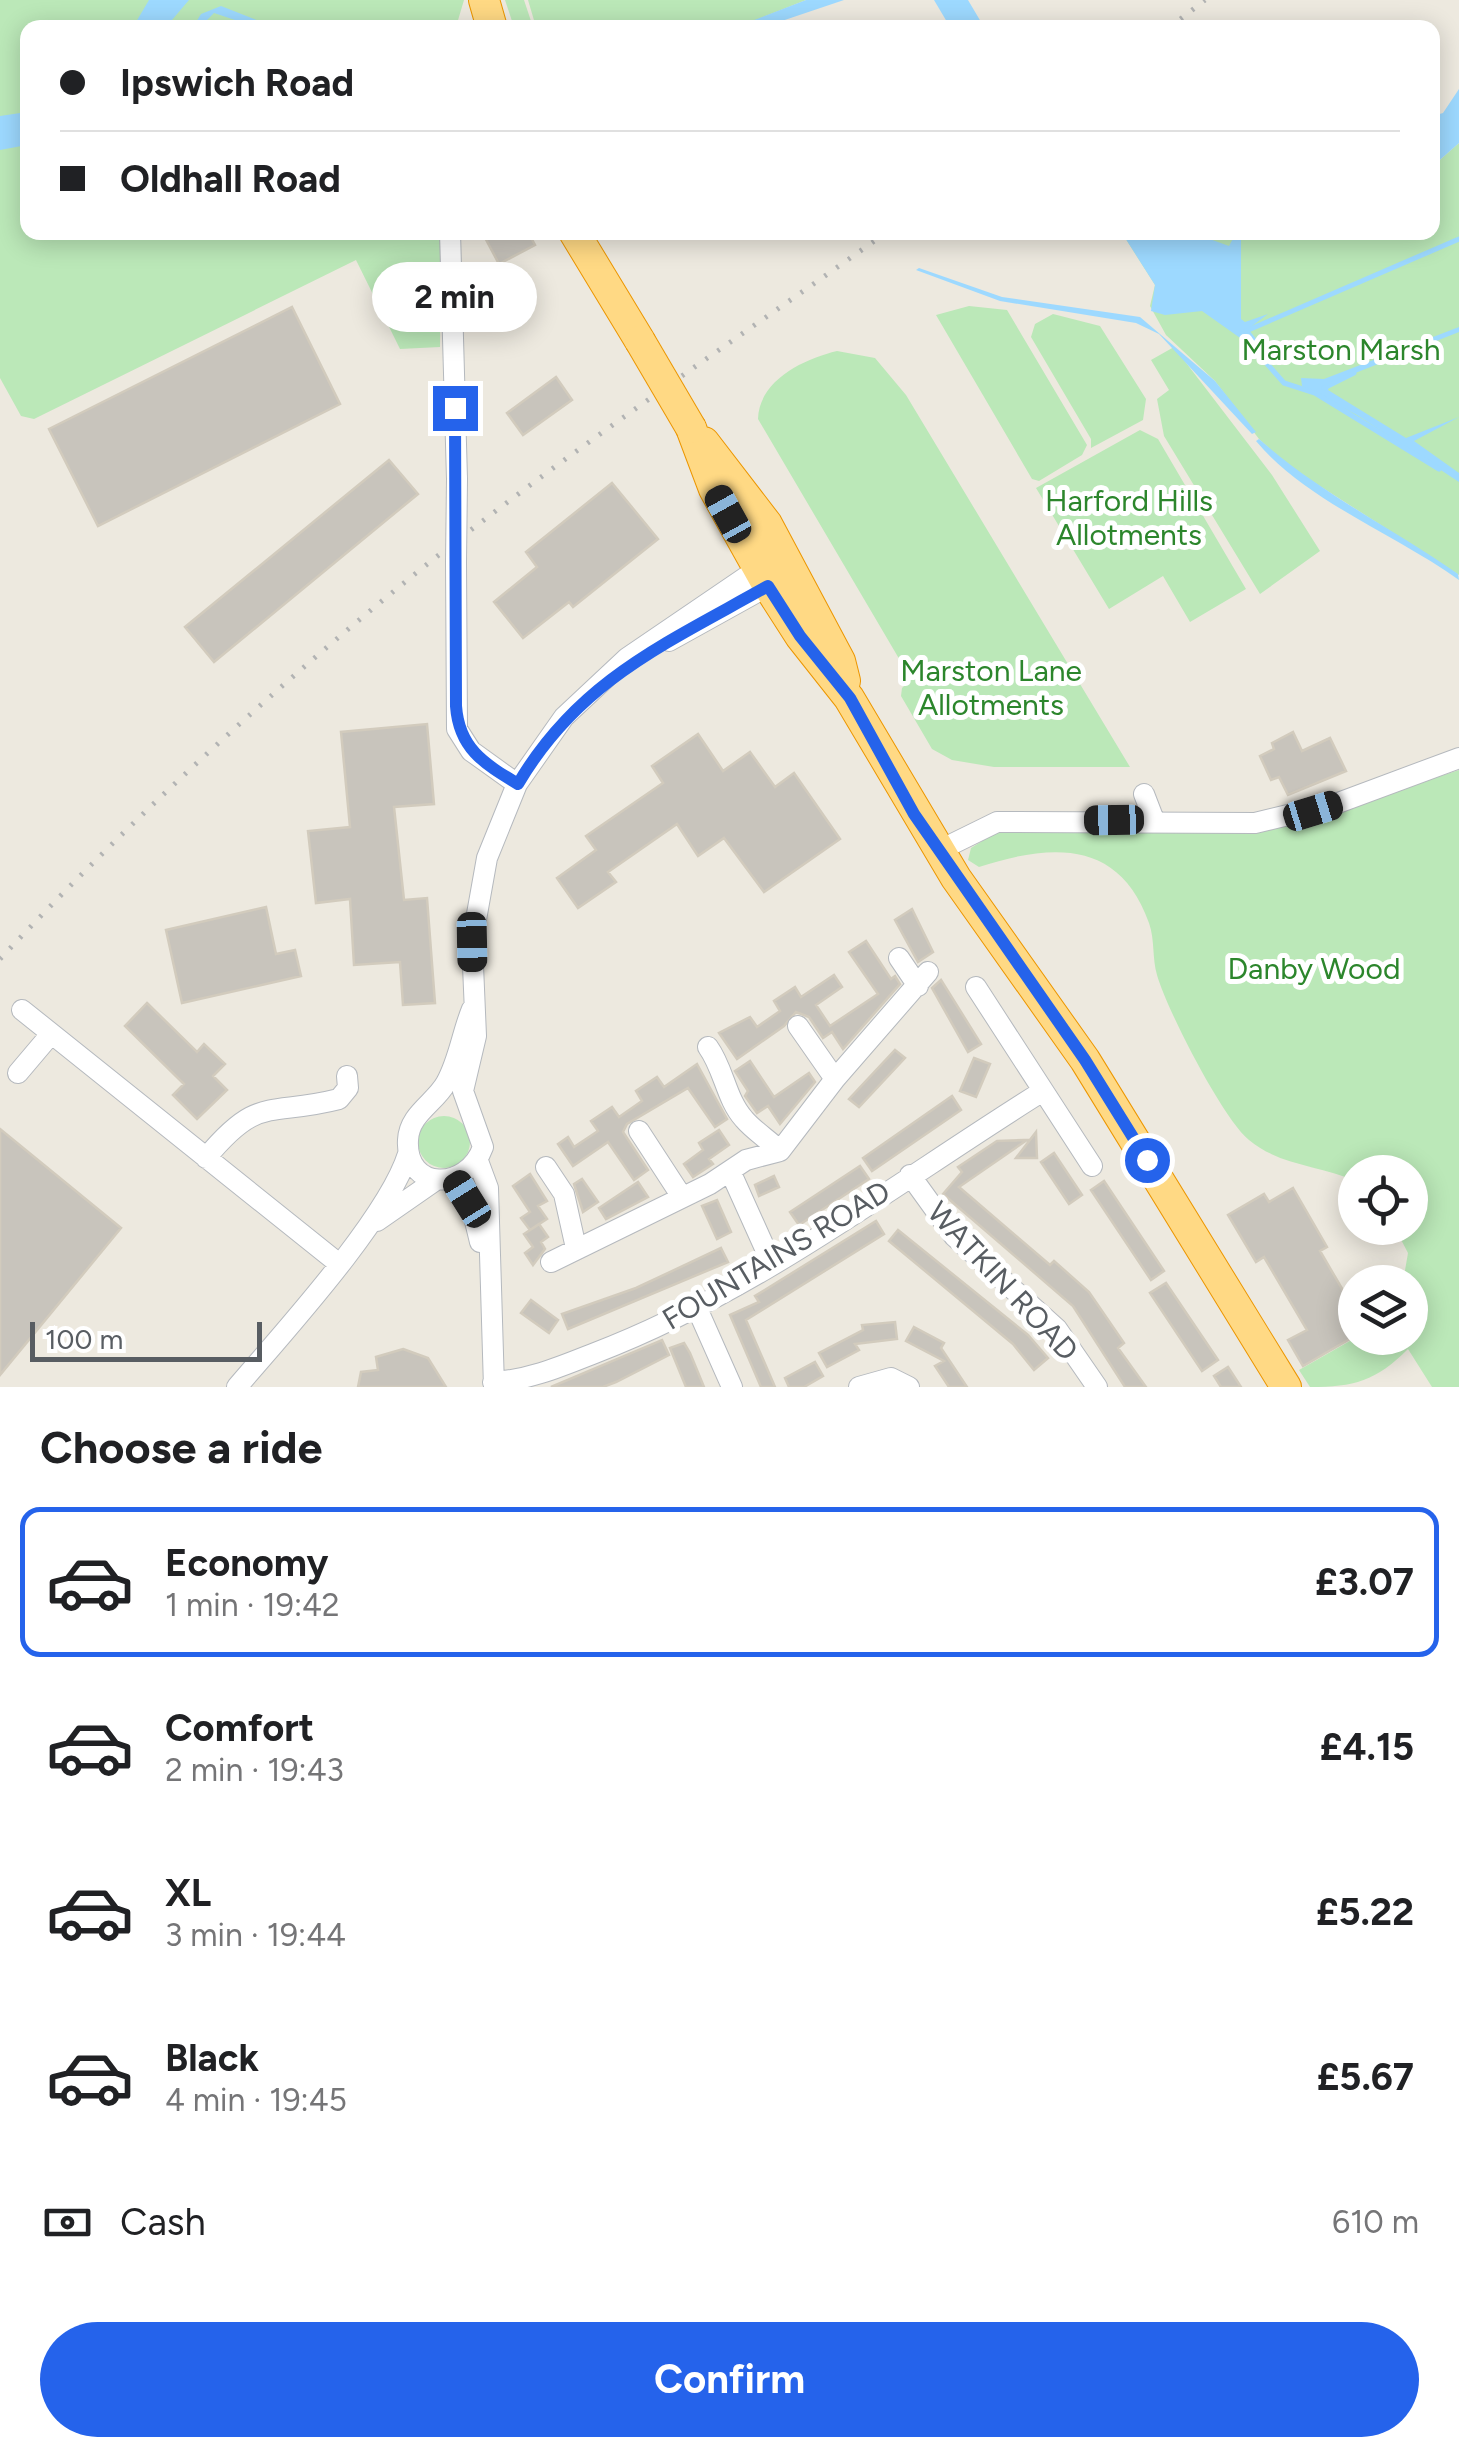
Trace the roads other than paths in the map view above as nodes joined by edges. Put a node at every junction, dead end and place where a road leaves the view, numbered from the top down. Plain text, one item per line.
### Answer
1 (450, 240) edge
2 (579, 240) edge
3 (691, 428) junction
4 (772, 572) junction
5 (1459, 758) edge
6 (518, 784) junction
7 (1144, 794) dead end
8 (1154, 820) junction
9 (938, 851) junction
10 (899, 958) dead end
11 (976, 987) dead end
12 (472, 1009) junction
13 (22, 1010) dead end
14 (798, 1026) dead end
15 (51, 1034) junction
16 (708, 1047) dead end
17 (18, 1073) dead end
18 (347, 1076) dead end
19 (834, 1079) junction
20 (1043, 1091) junction
21 (425, 1108) junction
22 (469, 1114) junction
23 (639, 1131) dead end
24 (780, 1151) junction
25 (408, 1154) junction
26 (206, 1158) junction
27 (478, 1161) junction
28 (546, 1166) dead end
29 (1092, 1166) dead end
30 (731, 1173) junction
31 (910, 1175) junction
32 (445, 1180) junction
33 (682, 1197) junction
34 (358, 1238) junction
35 (576, 1248) junction
36 (551, 1262) dead end
37 (338, 1263) junction
38 (772, 1264) junction
39 (488, 1284) junction
40 (696, 1306) junction
41 (494, 1384) edge
42 (237, 1387) edge
43 (732, 1387) edge
44 (859, 1387) edge
45 (909, 1387) edge
46 (1097, 1387) edge
47 (1286, 1387) edge

1 - 6 street, bridge
2 - 3 highway, bridge
3 - 4 highway
3 - 4 highway
4 - 6 street
4 - 9 highway
5 - 8 street
6 - 12 street
7 - 8 street
8 - 9 street
9 - 47 highway
10 - 19 street
11 - 20 street
12 - 21 street
12 - 22 street
13 - 15 street
14 - 19 street
15 - 17 street
15 - 26 street
16 - 24 street
18 - 26 street
19 - 24 street
20 - 29 street
20 - 31 street, FOUNTAINS ROAD
21 - 22 street
21 - 25 street
22 - 27 street
23 - 33 street
24 - 30 street
25 - 32 street
25 - 34 street
26 - 37 street
27 - 32 street
27 - 39 street
28 - 35 street
30 - 33 street
30 - 38 street
31 - 38 street, FOUNTAINS ROAD
31 - 46 street, WATKIN ROAD
32 - 34 street
32 - 39 street
33 - 35 street
34 - 37 street
35 - 36 street
37 - 42 street
38 - 40 street, FOUNTAINS ROAD
39 - 41 street
40 - 41 street, FOUNTAINS ROAD
40 - 43 street
44 - 45 street

